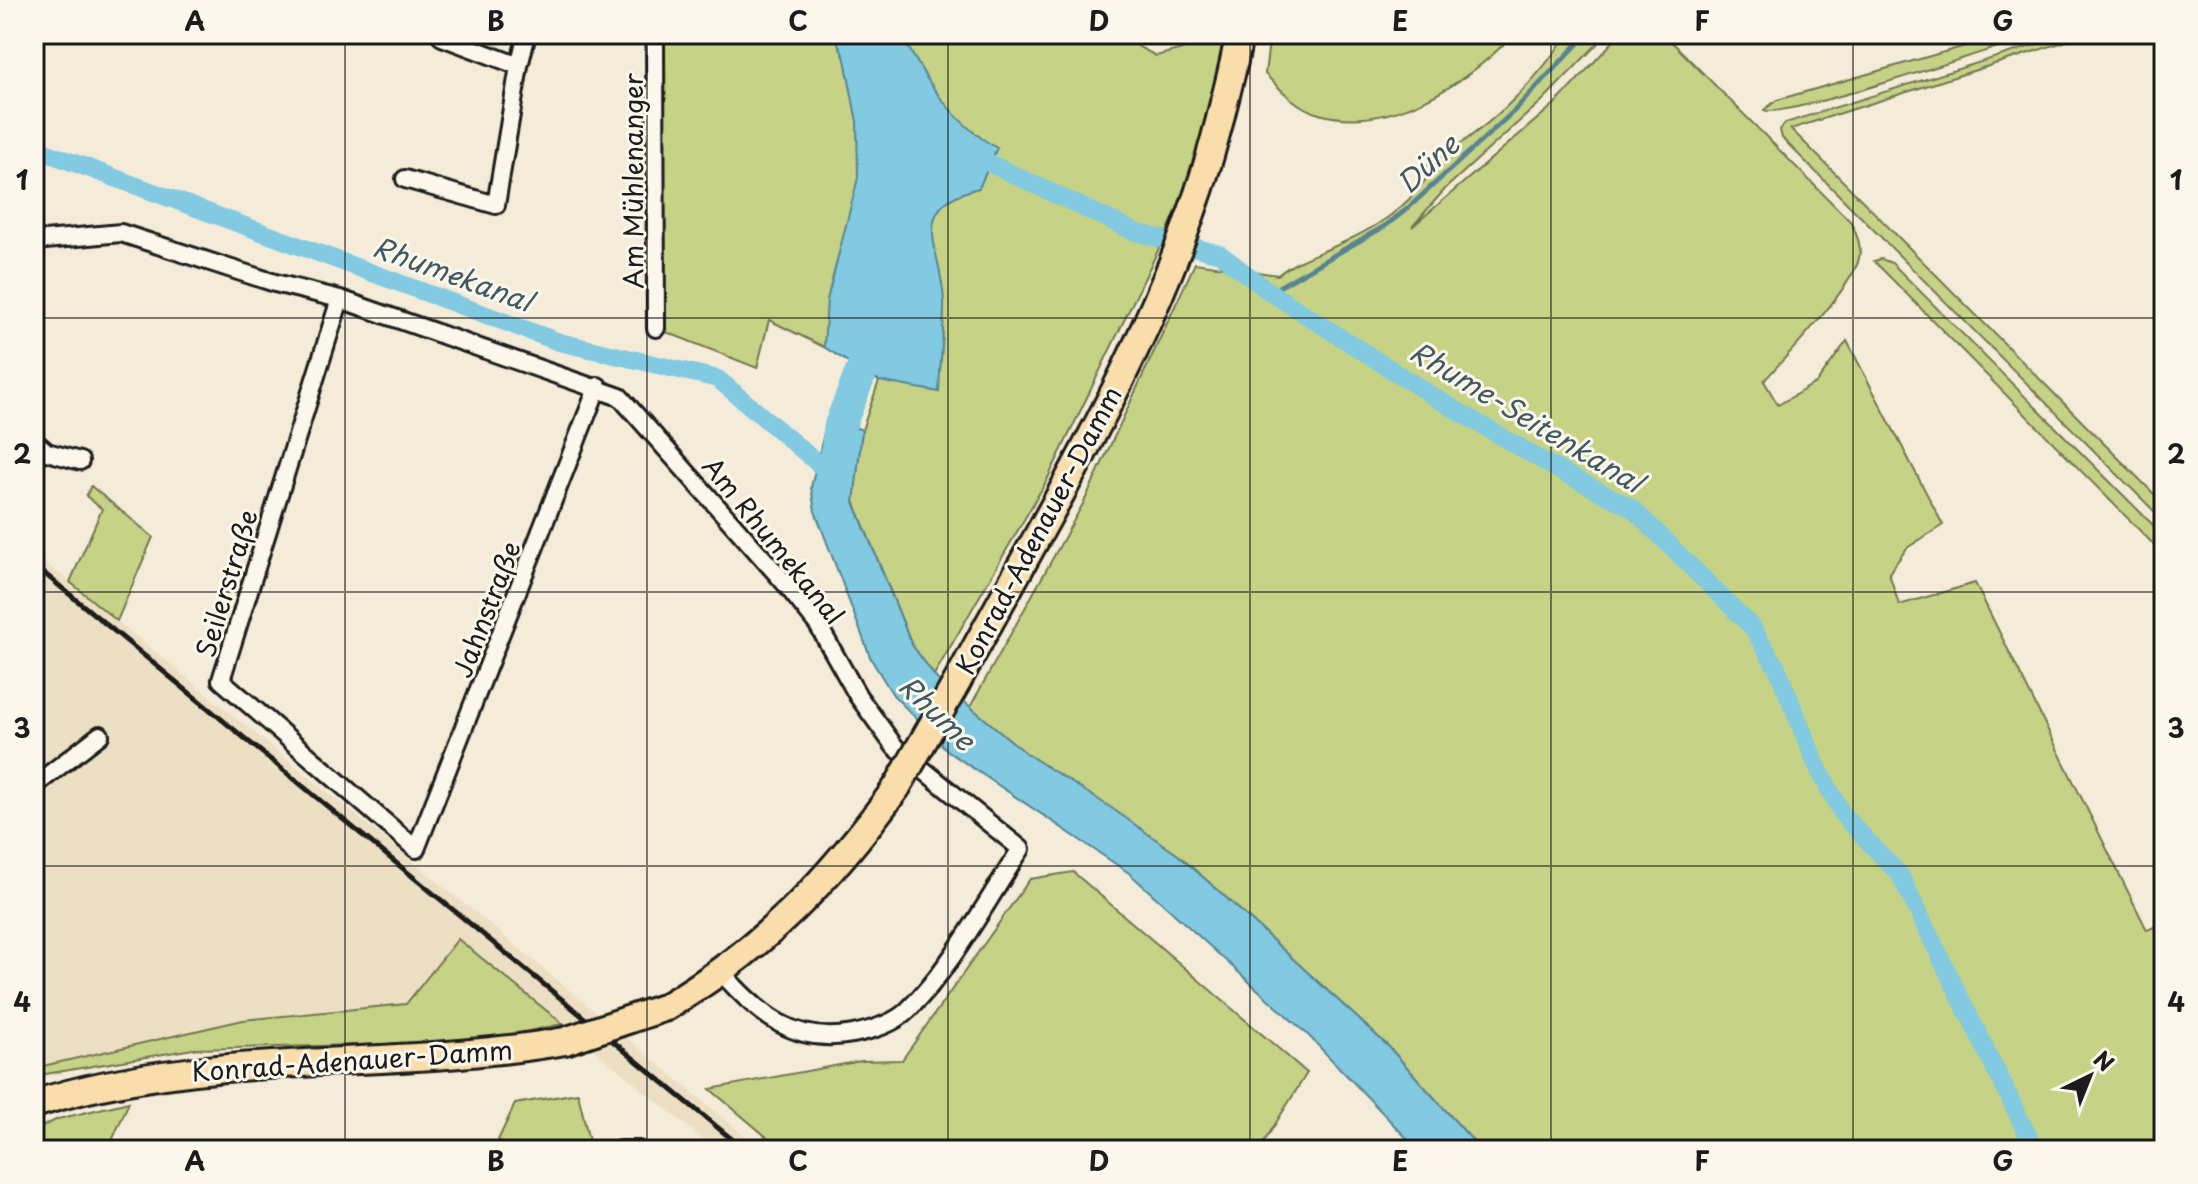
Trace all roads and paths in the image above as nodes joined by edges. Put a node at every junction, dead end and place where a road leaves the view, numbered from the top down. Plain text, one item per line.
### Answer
1 (527, 34) edge
2 (655, 34) edge
3 (1239, 34) edge
4 (442, 37) dead end
5 (519, 66) junction
6 (405, 179) dead end
7 (34, 241) edge
8 (340, 299) junction
9 (656, 328) dead end
10 (598, 386) junction
11 (34, 441) edge
12 (80, 461) dead end
13 (100, 735) dead end
14 (34, 786) edge
15 (416, 849) joint
16 (722, 973) junction
17 (34, 1104) edge
18 (620, 1150) edge
19 (638, 1150) edge

1 - 5 street
2 - 9 street, Am Mühlenanger
3 - 16 main road, Konrad-Adenauer-Damm, bridge
4 - 5 street
5 - 6 street
7 - 8 street, Am Rhumekanal
8 - 10 street, Am Rhumekanal
8 - 15 street, Seilerstraße
10 - 15 street, Jahnstraße
10 - 16 street, Am Rhumekanal
11 - 12 street
13 - 14 street
16 - 17 main road, Konrad-Adenauer-Damm, bridge
18 - 19 street

